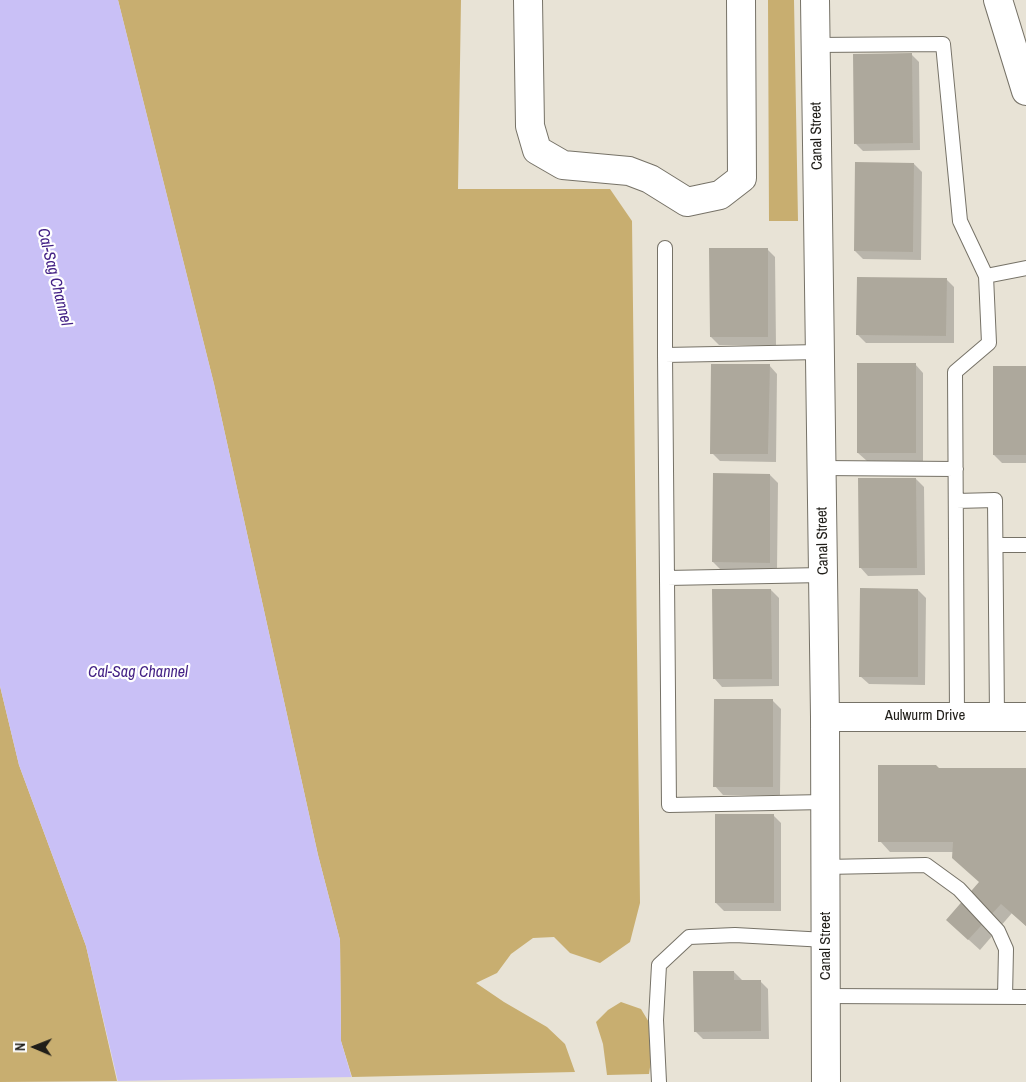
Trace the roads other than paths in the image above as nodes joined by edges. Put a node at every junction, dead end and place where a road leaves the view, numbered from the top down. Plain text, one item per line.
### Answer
1 (528, 0) edge
2 (742, 0) edge
3 (815, 0) edge
4 (998, 0) edge
5 (816, 45) junction
6 (1026, 91) edge
7 (665, 248) dead end
8 (1026, 268) edge
9 (986, 276) junction
10 (820, 352) junction
11 (665, 355) junction
12 (822, 468) junction
13 (956, 469) junction
14 (956, 502) junction
15 (996, 545) junction
16 (1026, 545) edge
17 (823, 575) junction
18 (667, 578) junction
19 (957, 716) junction
20 (997, 716) junction
21 (1026, 716) edge
22 (825, 717) junction
23 (825, 802) junction
24 (825, 867) junction
25 (826, 940) junction
26 (826, 996) junction
27 (1005, 997) junction
28 (1026, 997) edge
29 (659, 1082) edge
30 (826, 1082) edge

1 - 2 street
3 - 5 street, Canal Street
4 - 6 street
5 - 9 lane
5 - 10 street, Canal Street
7 - 11 lane
8 - 9 lane
9 - 13 lane
10 - 11 lane
10 - 12 street, Canal Street
11 - 18 lane
12 - 13 lane
12 - 17 street, Canal Street
13 - 14 lane
14 - 15 lane
14 - 19 lane
15 - 16 lane
15 - 20 lane
17 - 18 lane
17 - 22 street, Canal Street
18 - 23 lane
19 - 20 street, Aulwurm Drive
19 - 22 street, Aulwurm Drive
20 - 21 street, Aulwurm Drive
22 - 23 street, Canal Street
23 - 24 street, Canal Street
24 - 25 street, Canal Street
24 - 27 lane
25 - 26 street, Canal Street
25 - 29 lane
26 - 27 lane
26 - 30 street, Canal Street
27 - 28 lane

